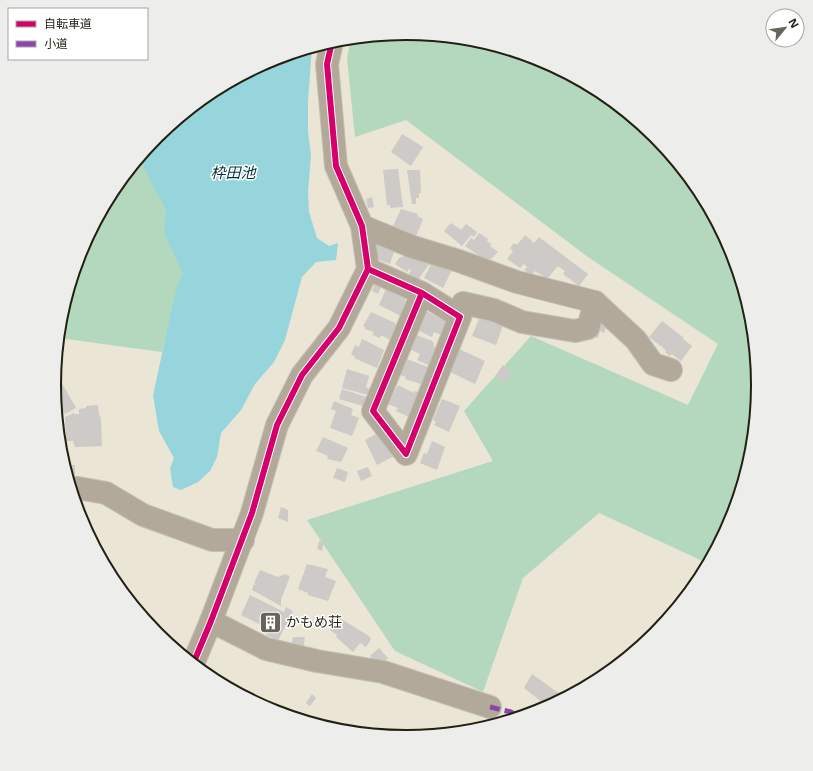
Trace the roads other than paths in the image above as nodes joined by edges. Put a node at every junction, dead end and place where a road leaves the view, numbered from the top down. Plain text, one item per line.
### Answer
1 (330, 49) edge
2 (362, 226) junction
3 (368, 269) junction
4 (422, 293) junction
5 (595, 302) junction
6 (460, 317) junction
7 (671, 370) dead end
8 (77, 488) edge
9 (243, 540) junction
10 (212, 621) junction
11 (195, 659) edge
12 (490, 707) dead end

1 - 2 street
2 - 3 street
2 - 5 street
3 - 4 street
3 - 9 street
4 - 6 street
4 - 6 street
5 - 6 street
5 - 7 street
8 - 9 street
9 - 10 street
10 - 11 street
10 - 12 street

